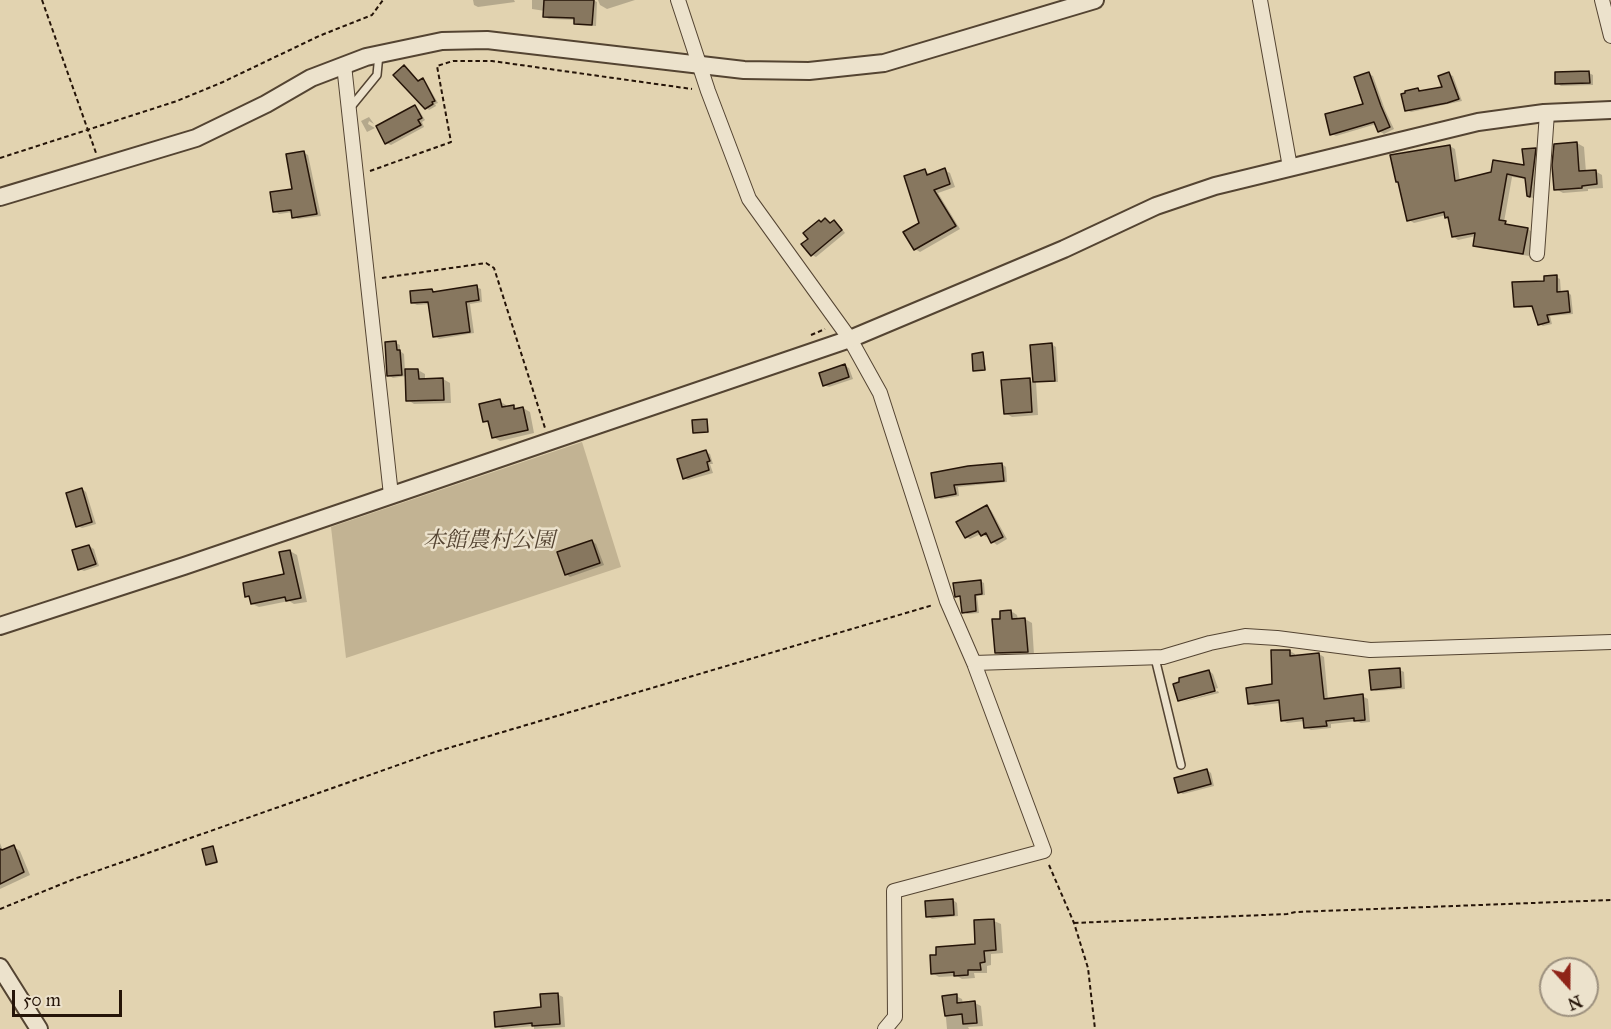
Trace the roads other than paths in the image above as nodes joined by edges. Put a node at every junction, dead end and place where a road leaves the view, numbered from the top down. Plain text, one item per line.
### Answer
1 (678, 0) edge
2 (1095, 0) edge
3 (1260, 0) edge
4 (1602, 0) edge
5 (1611, 36) edge
6 (379, 54) junction
7 (344, 65) junction
8 (701, 65) junction
9 (349, 110) junction
10 (1611, 110) edge
11 (1548, 113) junction
12 (1290, 167) junction
13 (0, 197) edge
14 (1537, 254) dead end
15 (850, 339) junction
16 (391, 495) junction
17 (0, 626) edge
18 (1611, 642) edge
19 (1155, 658) junction
20 (974, 663) junction
21 (1181, 765) dead end
22 (0, 968) edge
23 (39, 1029) edge
24 (885, 1029) edge

1 - 8 street
2 - 8 street
3 - 12 street
4 - 5 street
6 - 7 street
6 - 8 street
6 - 9 lane
7 - 9 street
7 - 13 street
8 - 15 street
9 - 16 street
10 - 11 street
11 - 12 street
11 - 14 street
12 - 15 street
15 - 16 street
15 - 20 street
16 - 17 street
18 - 19 street
19 - 20 street
19 - 21 lane
20 - 24 street
22 - 23 street

